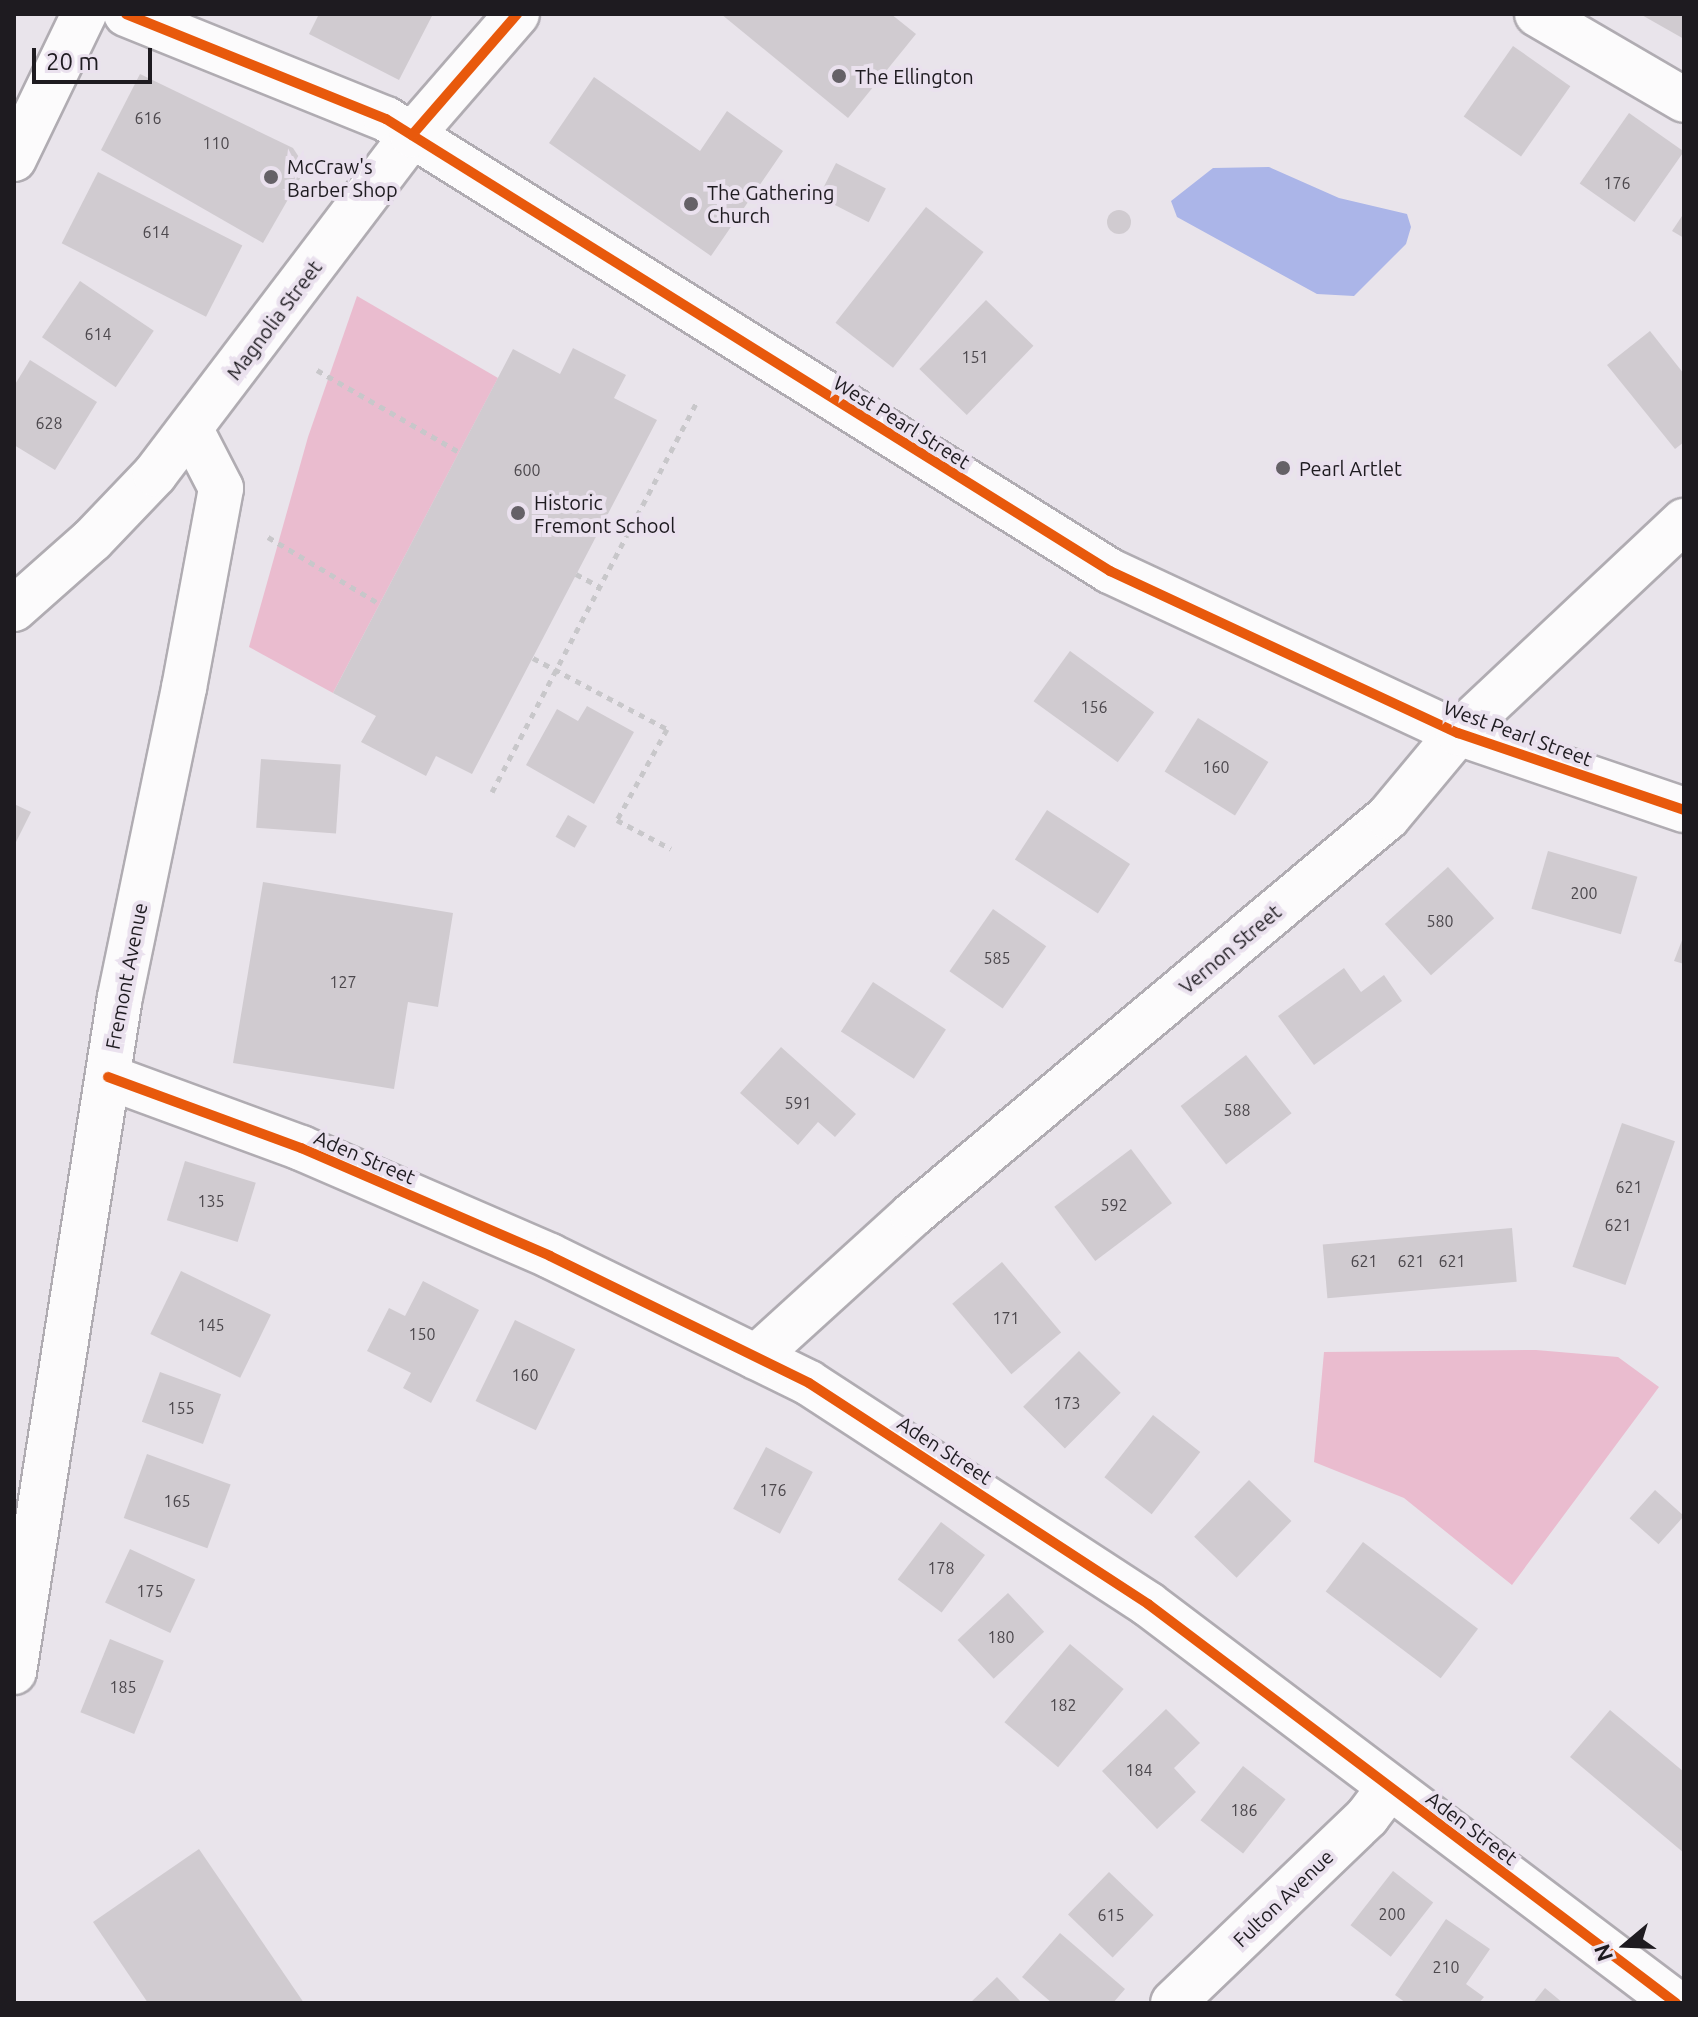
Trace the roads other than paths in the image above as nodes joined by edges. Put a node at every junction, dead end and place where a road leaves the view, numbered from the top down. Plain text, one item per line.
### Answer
1 (84, 14) edge
2 (126, 14) edge
3 (517, 14) edge
4 (1537, 14) edge
5 (1684, 100) edge
6 (412, 135) junction
7 (14, 159) edge
8 (191, 430) junction
9 (1684, 521) edge
10 (14, 609) edge
11 (1458, 733) junction
12 (1684, 810) edge
13 (108, 1077) junction
14 (756, 1357) junction
15 (14, 1672) edge
16 (1389, 1788) junction
17 (1173, 2003) edge
18 (1676, 2003) edge

1 - 7 street
2 - 6 street, West Pearl Street
3 - 6 street, Magnolia Street
4 - 5 street
6 - 8 street, Magnolia Street
6 - 11 street, West Pearl Street
8 - 10 street, Magnolia Street
8 - 13 street, Fremont Avenue
9 - 11 street, Vernon Street
11 - 12 street, West Pearl Street
11 - 14 street, Vernon Street
13 - 14 street, Aden Street
13 - 15 street, Fremont Avenue
14 - 16 street, Aden Street
16 - 17 street, Fulton Avenue
16 - 18 street, Aden Street

